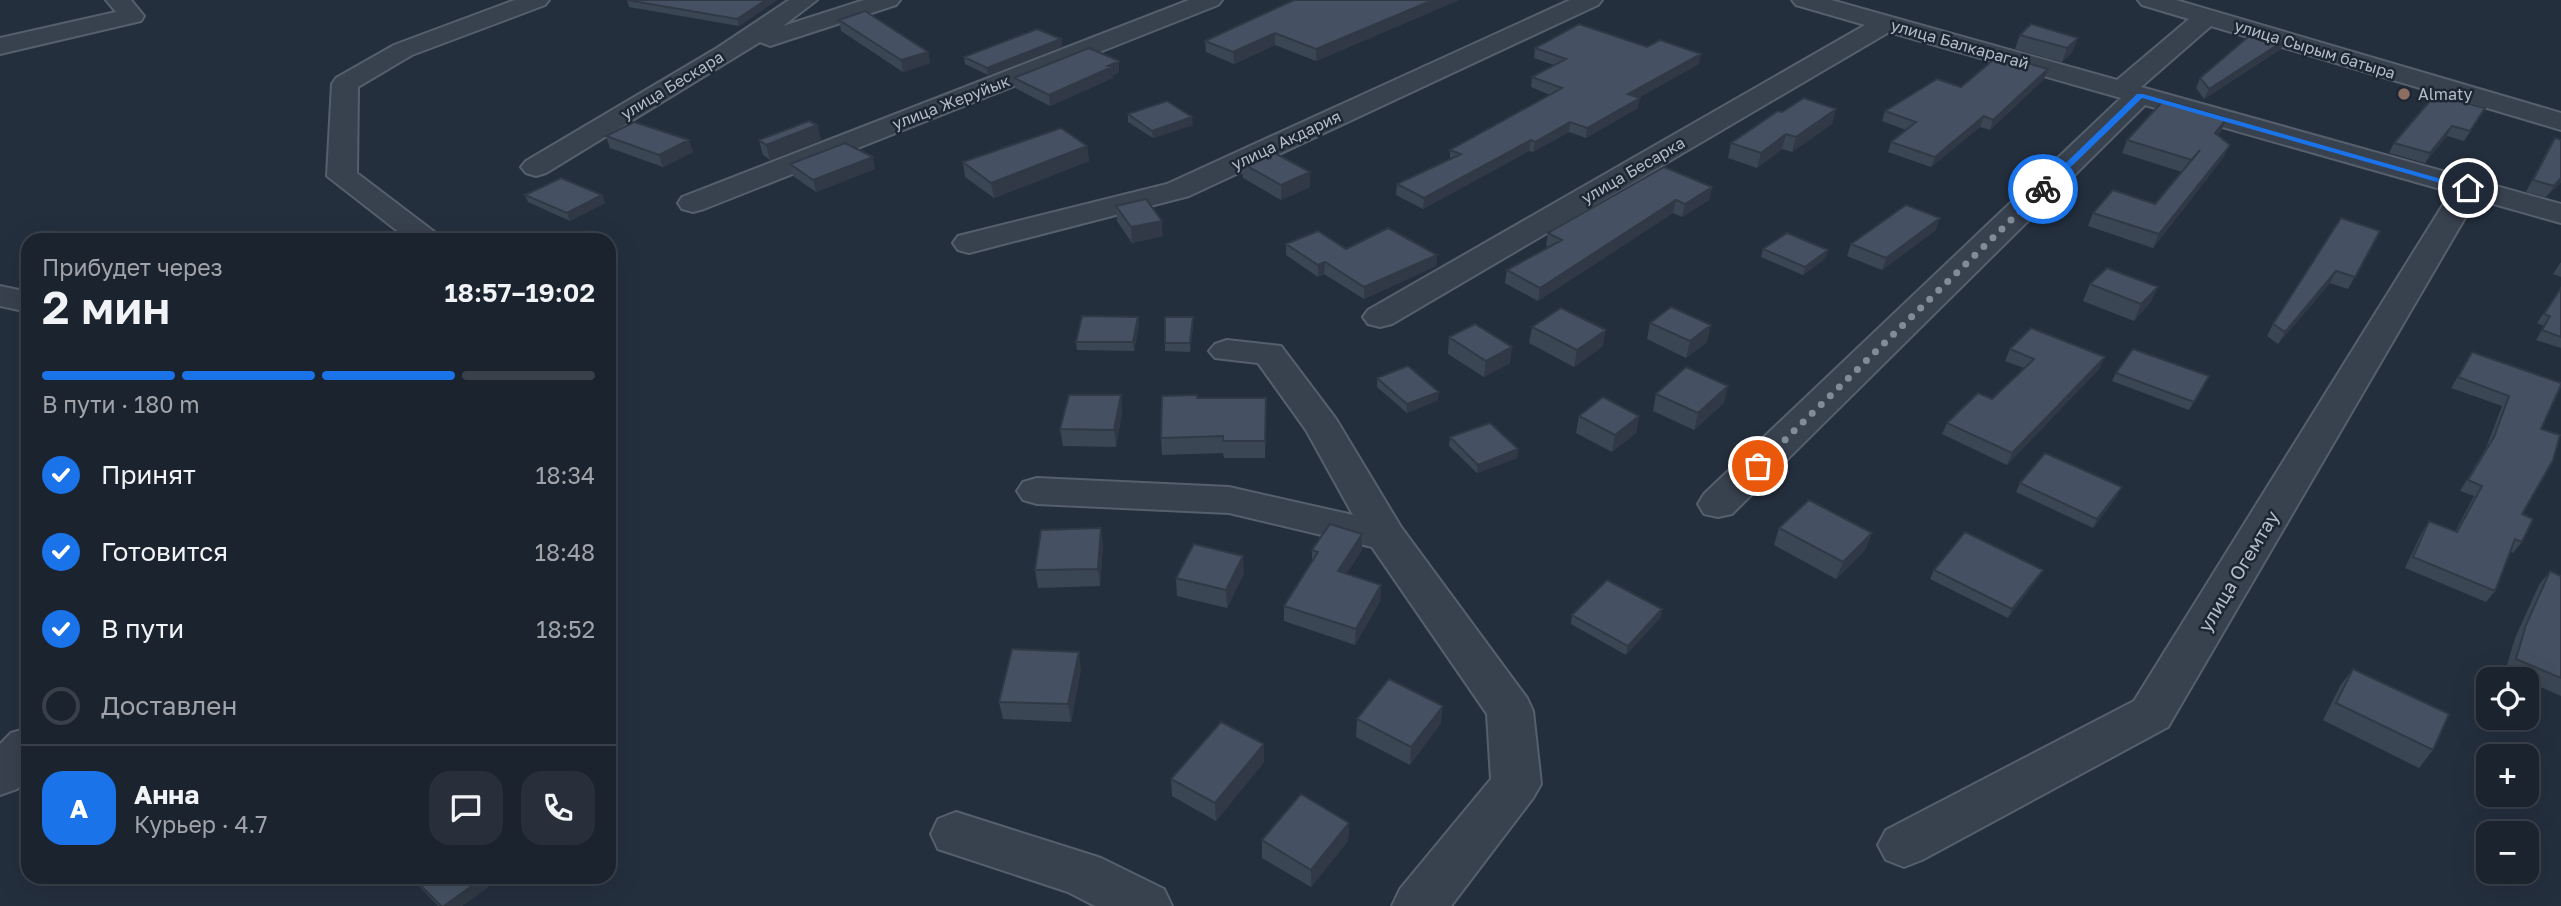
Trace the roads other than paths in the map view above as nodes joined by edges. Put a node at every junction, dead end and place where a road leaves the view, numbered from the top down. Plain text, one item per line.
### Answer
1 (118, 0) edge
2 (537, 0) edge
3 (805, 0) edge
4 (888, 0) edge
5 (1210, 0) edge
6 (1590, 0) edge
7 (1804, 0) edge
8 (2150, 0) edge
9 (2206, 17) junction
10 (1886, 23) junction
11 (0, 46) edge
12 (726, 53) junction
13 (2130, 93) junction
14 (2561, 122) edge
15 (536, 167) dead end
16 (2468, 188) junction
17 (692, 204) dead end
18 (2561, 215) edge
19 (419, 233) edge
20 (970, 243) dead end
21 (0, 296) edge
22 (21, 300) edge
23 (1380, 317) dead end
24 (1227, 351) dead end
25 (1037, 491) dead end
26 (1718, 505) dead end
27 (1386, 536) junction
28 (21, 754) edge
29 (0, 775) edge
30 (956, 834) dead end
31 (1904, 845) dead end
32 (1144, 906) edge
33 (1419, 906) edge

1 - 11 street
2 - 19 street
3 - 12 street, улица Бескара
4 - 12 street
5 - 17 street, улица Жеруйык
6 - 20 street, улица Акдария
7 - 10 street, улица Балкарагай
8 - 9 street, улица Сырым батыра
9 - 13 street
9 - 14 street, улица Сырым батыра
10 - 13 street, улица Балкарагай
10 - 23 street, улица Бесарка
12 - 15 street, улица Бескара
13 - 16 street, улица Балкарагай
13 - 26 street
16 - 18 street, улица Балкарагай
16 - 31 street, улица Огемтау
21 - 22 street
24 - 27 street
25 - 27 street
27 - 33 street
28 - 29 street
30 - 32 street

